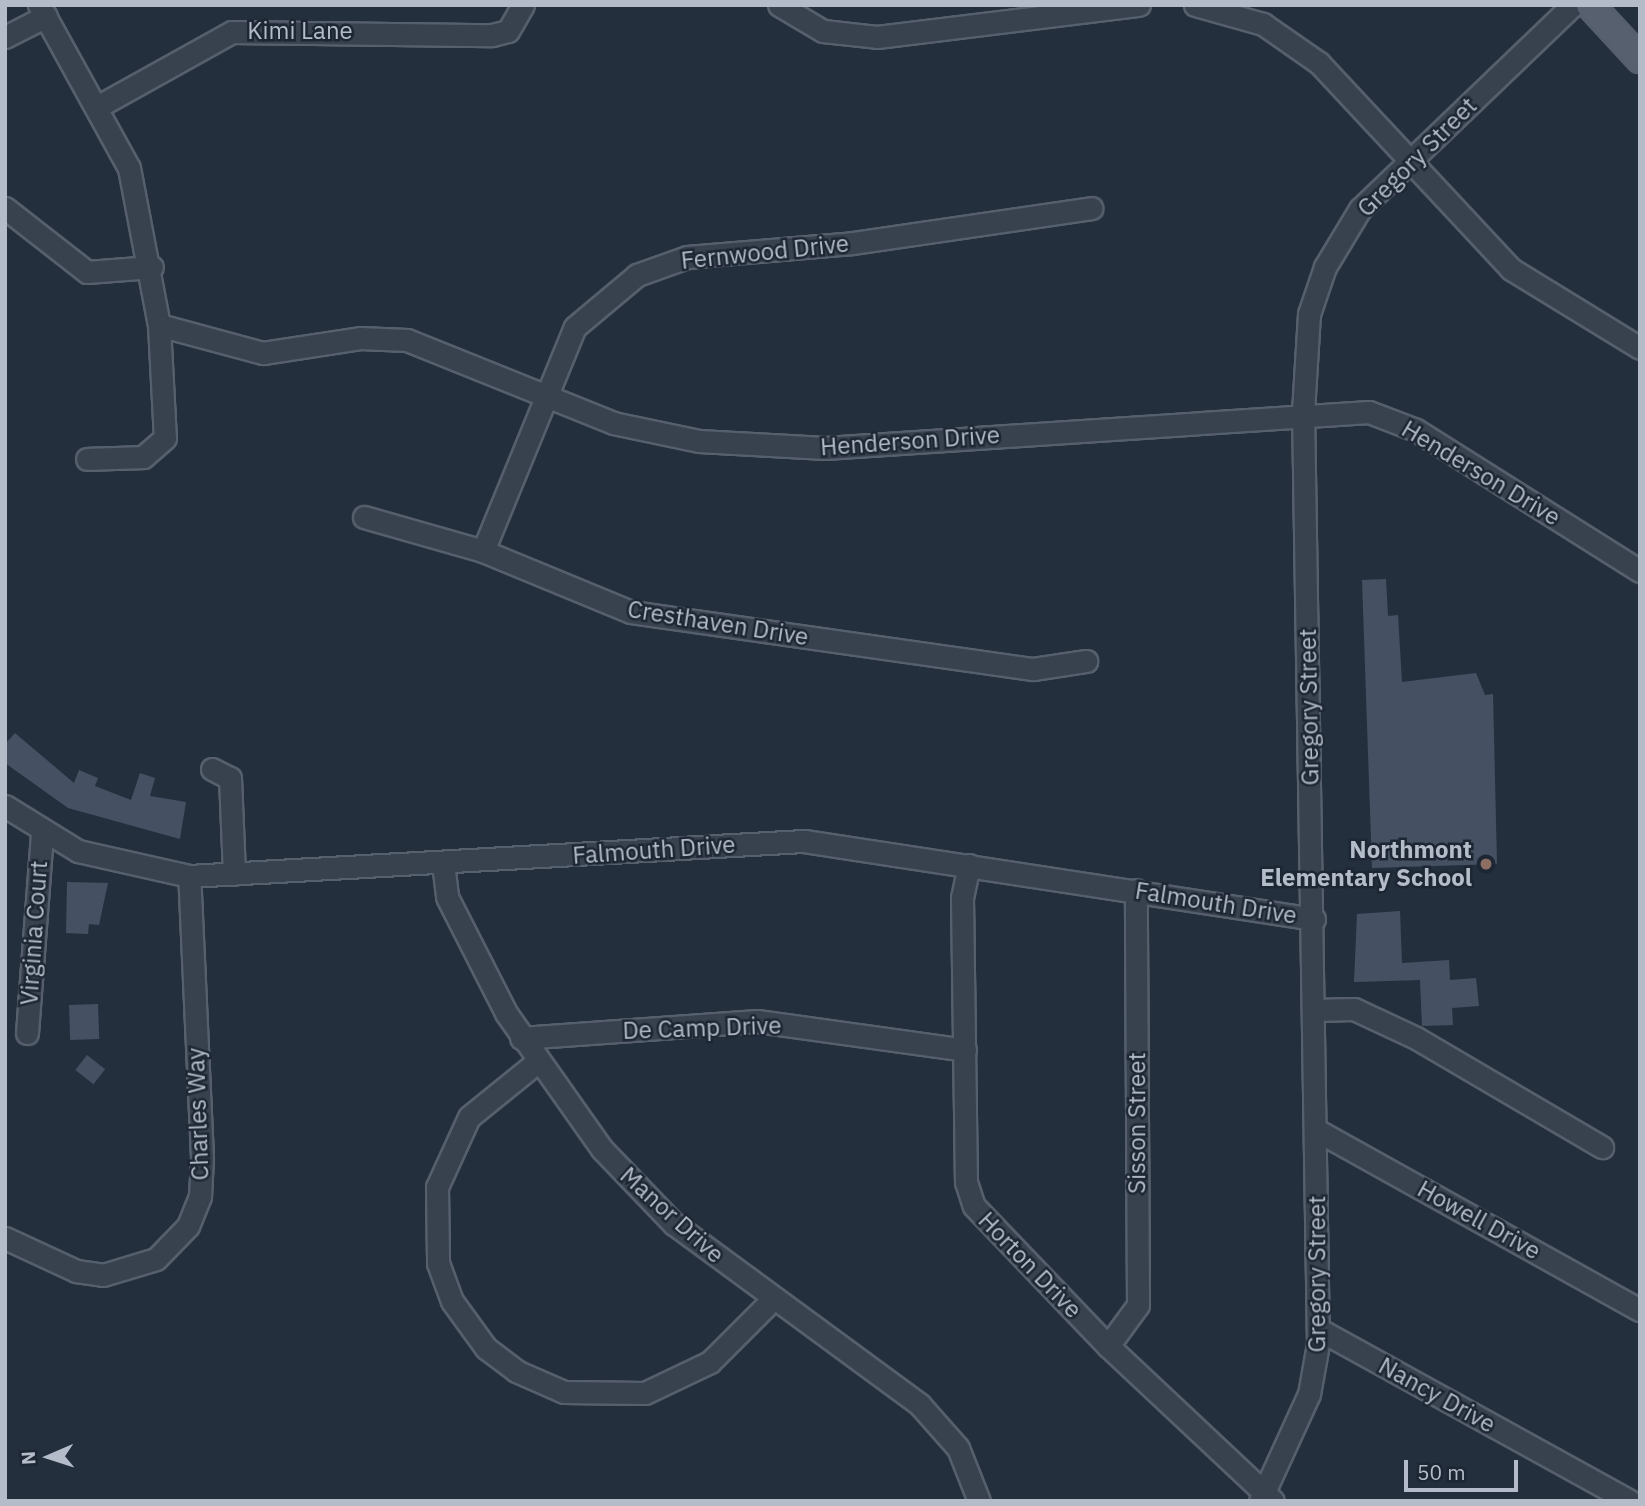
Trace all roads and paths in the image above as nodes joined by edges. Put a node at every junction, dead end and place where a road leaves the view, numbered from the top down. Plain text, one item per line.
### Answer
1 (779, 5) edge
2 (1139, 5) edge
3 (1195, 5) edge
4 (1573, 5) edge
5 (1590, 5) edge
6 (43, 11) edge
7 (521, 13) edge
8 (5, 37) edge
9 (1639, 56) edge
10 (97, 107) junction
11 (1408, 164) junction
12 (5, 208) edge
13 (1091, 208) dead end
14 (152, 267) junction
15 (159, 326) junction
16 (1640, 348) edge
17 (546, 394) junction
18 (1303, 412) junction
19 (87, 459) dead end
20 (364, 517) dead end
21 (483, 551) junction
22 (1640, 570) edge
23 (1086, 661) dead end
24 (212, 769) dead end
25 (5, 806) edge
26 (42, 833) junction
27 (443, 863) junction
28 (968, 865) junction
29 (234, 874) junction
30 (189, 876) junction
31 (1136, 890) junction
32 (1314, 919) junction
33 (1314, 1010) junction
34 (27, 1033) dead end
35 (521, 1038) junction
36 (965, 1050) junction
37 (537, 1062) junction
38 (1318, 1131) junction
39 (1602, 1147) dead end
40 (5, 1238) edge
41 (772, 1300) junction
42 (1640, 1310) edge
43 (1318, 1329) junction
44 (1108, 1346) junction
45 (1265, 1499) edge
46 (979, 1501) edge
47 (1630, 1501) edge

1 - 2 street
3 - 11 street
4 - 11 street, Gregory Street
5 - 9 main road
6 - 8 street
6 - 10 street
7 - 10 street, Kimi Lane
10 - 14 street
11 - 16 street
11 - 18 street, Gregory Street
12 - 14 street
13 - 17 street, Fernwood Drive
14 - 15 street
15 - 17 street, Henderson Drive
15 - 19 street
17 - 18 street, Henderson Drive
17 - 21 street, Fernwood Drive
18 - 22 street, Henderson Drive
18 - 32 street, Gregory Street
20 - 21 street, Cresthaven Drive
21 - 23 street, Cresthaven Drive
24 - 29 street
25 - 26 street, Falmouth Drive
26 - 30 street, Falmouth Drive
26 - 34 street, Virginia Court
27 - 28 street, Falmouth Drive
27 - 29 street, Falmouth Drive
27 - 35 street, Manor Drive
28 - 31 street, Falmouth Drive
28 - 36 street, Horton Drive
29 - 30 street, Falmouth Drive
30 - 40 street, Charles Way
31 - 32 street, Falmouth Drive
31 - 44 street, Sisson Street
32 - 33 street, Gregory Street
33 - 38 street, Gregory Street
33 - 39 street
35 - 36 street, De Camp Drive
35 - 37 street, Manor Drive
36 - 44 street, Horton Drive
37 - 41 street, Manor Drive
37 - 41 street
38 - 42 street, Howell Drive
38 - 43 street, Gregory Street
41 - 46 street, Manor Drive
43 - 45 street, Gregory Street
43 - 47 street, Nancy Drive
44 - 45 street, Horton Drive

